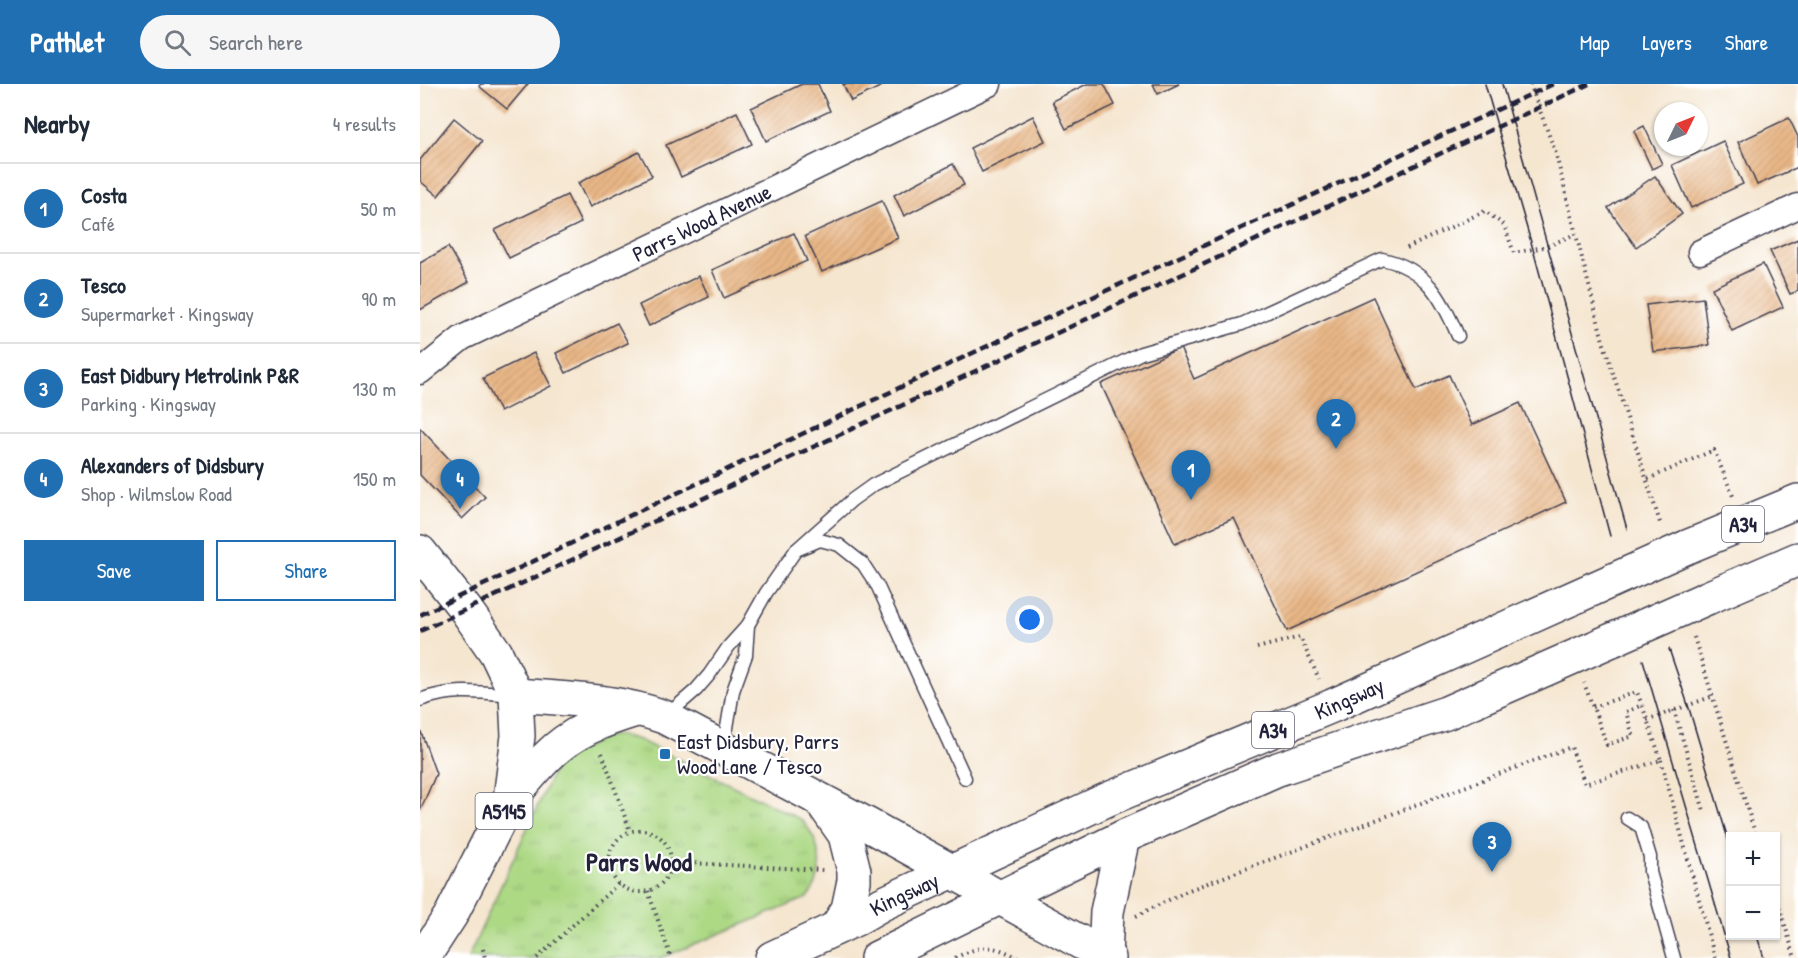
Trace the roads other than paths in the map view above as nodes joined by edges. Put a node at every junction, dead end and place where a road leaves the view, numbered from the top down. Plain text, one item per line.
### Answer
1 (989, 84) edge
2 (1798, 206) edge
3 (1700, 252) dead end
4 (1458, 336) dead end
5 (420, 372) edge
6 (1798, 501) edge
7 (796, 550) junction
8 (420, 552) edge
9 (1798, 559) edge
10 (748, 625) junction
11 (516, 695) junction
12 (420, 700) edge
13 (652, 713) junction
14 (724, 747) junction
15 (965, 778) dead end
16 (819, 798) junction
17 (510, 799) junction
18 (1627, 818) dead end
19 (1123, 837) junction
20 (953, 871) junction
21 (1003, 898) junction
22 (451, 915) junction
23 (836, 928) junction
24 (1107, 957) edge
25 (423, 958) edge
26 (442, 958) edge
27 (772, 958) edge
28 (876, 958) edge
29 (1674, 958) edge

1 - 5 street, Parrs Wood Avenue
2 - 3 street
4 - 7 lane
6 - 20 main road, Kingsway / A34, bridge
7 - 10 lane
7 - 15 lane
8 - 11 main road, A5145
9 - 19 main road, Kingsway / A34, bridge
10 - 13 lane
10 - 14 lane
11 - 12 lane
11 - 13 main road
11 - 17 main road, A5145
13 - 14 main road
13 - 17 main road, A5145
14 - 16 main road
16 - 20 main road
16 - 23 main road
17 - 22 main road, A5145
18 - 29 lane
19 - 21 main road, Kingsway / A34
19 - 24 main road
20 - 21 main road
20 - 23 main road, Kingsway / A34
21 - 24 main road
21 - 28 main road, Kingsway / A34
22 - 25 main road, A5145
22 - 26 main road, A5145
23 - 27 main road, Kingsway / A34

